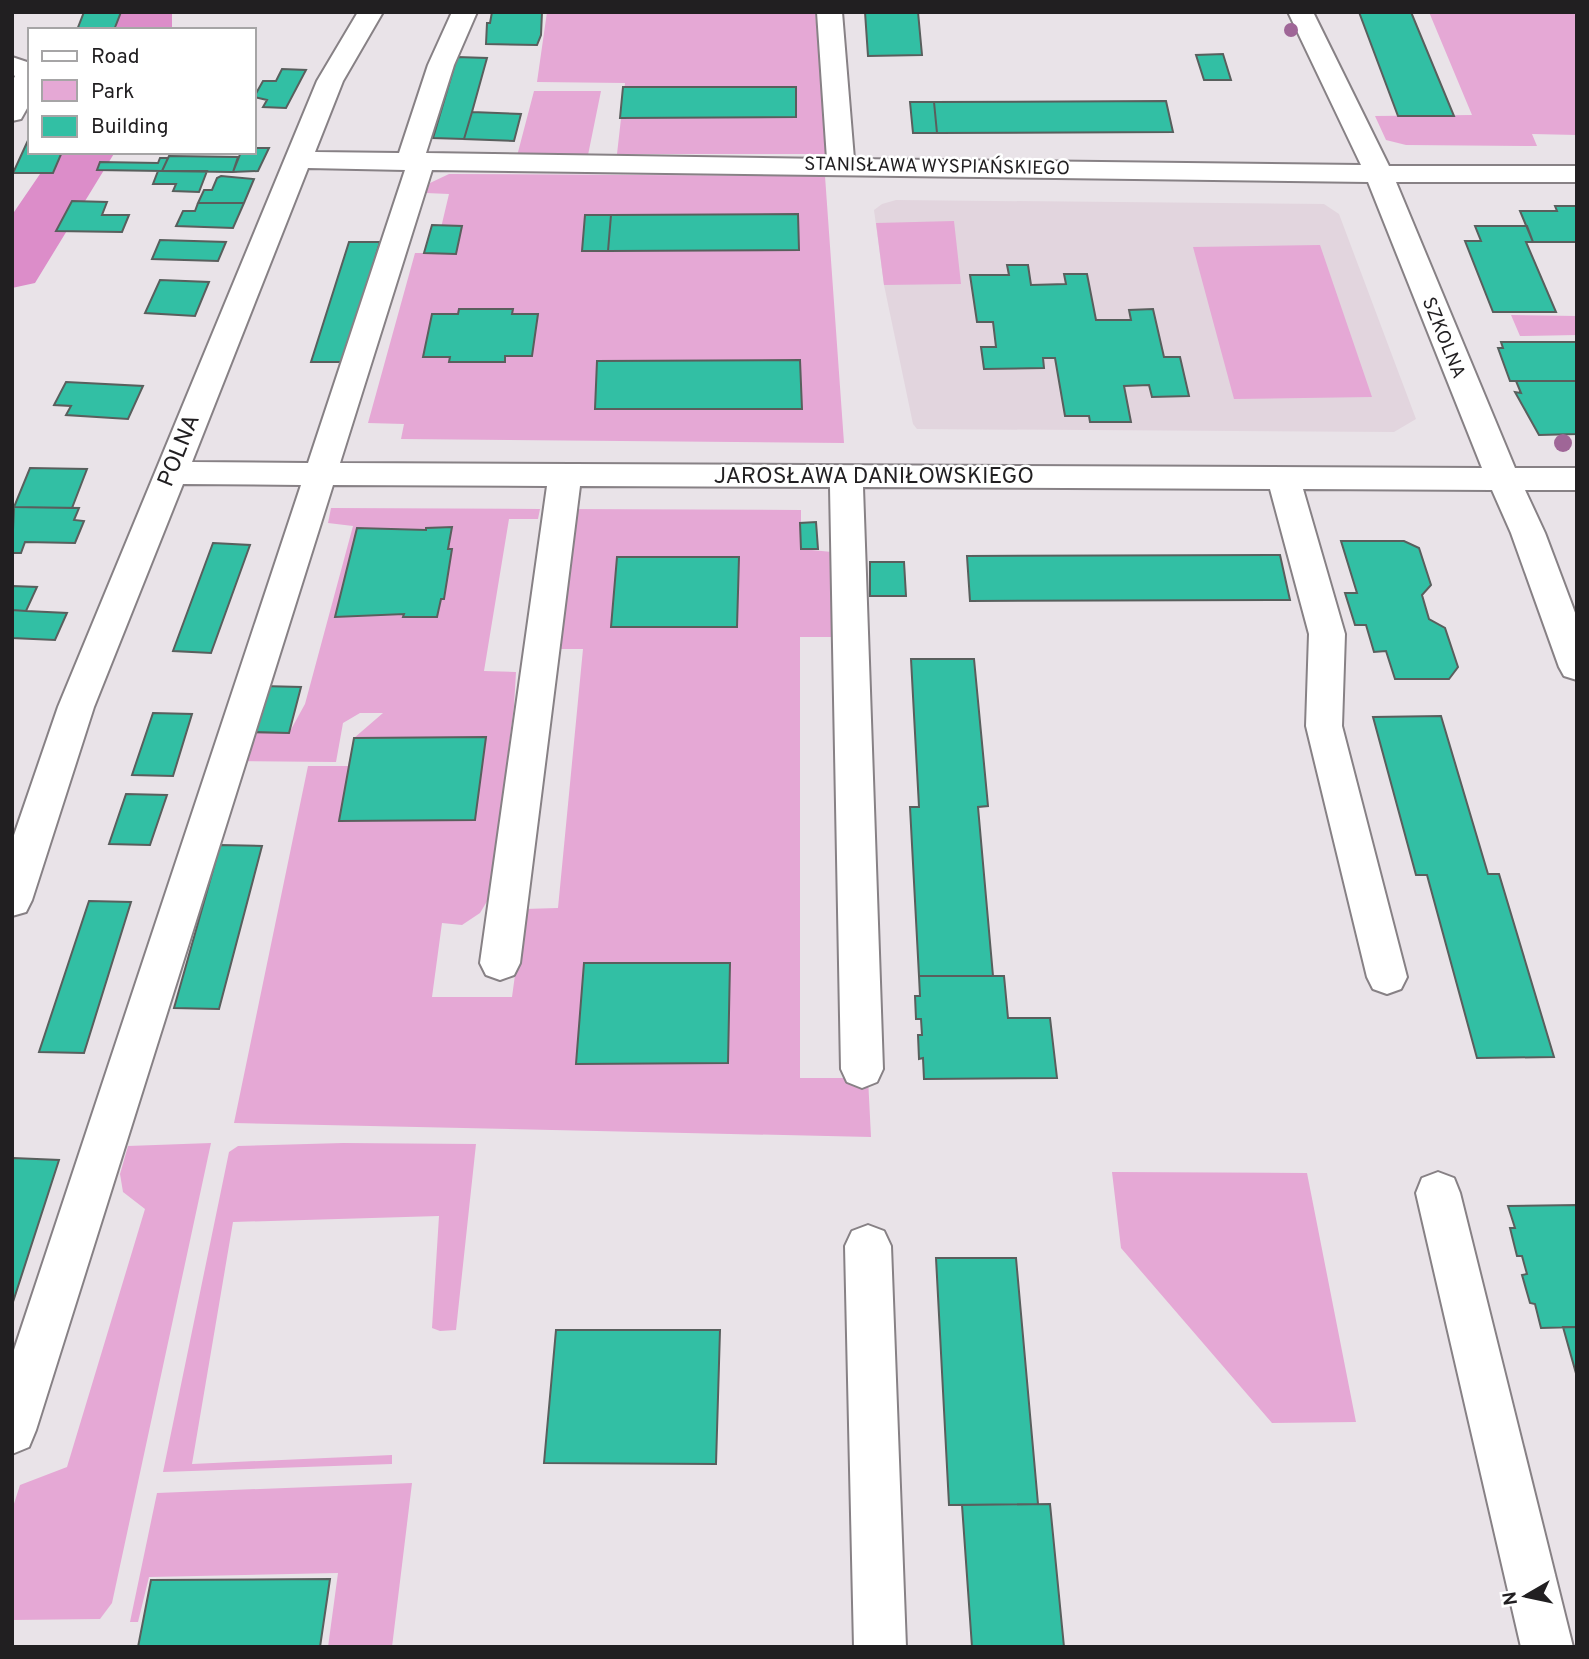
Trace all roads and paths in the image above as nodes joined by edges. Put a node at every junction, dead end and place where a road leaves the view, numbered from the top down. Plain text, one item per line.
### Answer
1 (371, 12) edge
2 (465, 12) edge
3 (828, 12) edge
4 (1300, 12) edge
5 (12, 65) edge
6 (12, 113) edge
7 (298, 160) junction
8 (416, 162) junction
9 (841, 166) junction
10 (1379, 174) junction
11 (1577, 174) edge
12 (171, 473) junction
13 (322, 475) junction
14 (565, 476) junction
15 (846, 477) junction
16 (1284, 479) junction
17 (1504, 480) junction
18 (1577, 480) edge
19 (1577, 667) edge
20 (12, 900) edge
21 (500, 963) dead end
22 (1387, 977) dead end
23 (862, 1069) dead end
24 (1438, 1193) dead end
25 (868, 1246) dead end
26 (12, 1430) edge
27 (880, 1647) edge
28 (1547, 1647) edge

1 - 7 street, POLNA
2 - 8 street
3 - 9 street
4 - 10 street, SZKOLNA
5 - 6 street
7 - 8 street, STANISŁAWA WYSPIAŃSKIEGO
7 - 12 street, POLNA
8 - 9 street, STANISŁAWA WYSPIAŃSKIEGO
8 - 13 street
9 - 10 street, STANISŁAWA WYSPIAŃSKIEGO
10 - 11 street, STANISŁAWA WYSPIAŃSKIEGO
10 - 17 street, SZKOLNA
12 - 13 street, JAROSŁAWA DANIŁOWSKIEGO
12 - 20 street, POLNA
13 - 14 street, JAROSŁAWA DANIŁOWSKIEGO
13 - 26 street
14 - 15 street, JAROSŁAWA DANIŁOWSKIEGO
14 - 21 street
15 - 16 street, JAROSŁAWA DANIŁOWSKIEGO
15 - 23 street
16 - 17 street, JAROSŁAWA DANIŁOWSKIEGO
16 - 22 street
17 - 18 street, JAROSŁAWA DANIŁOWSKIEGO
17 - 19 street, SZKOLNA
24 - 28 street
25 - 27 street

